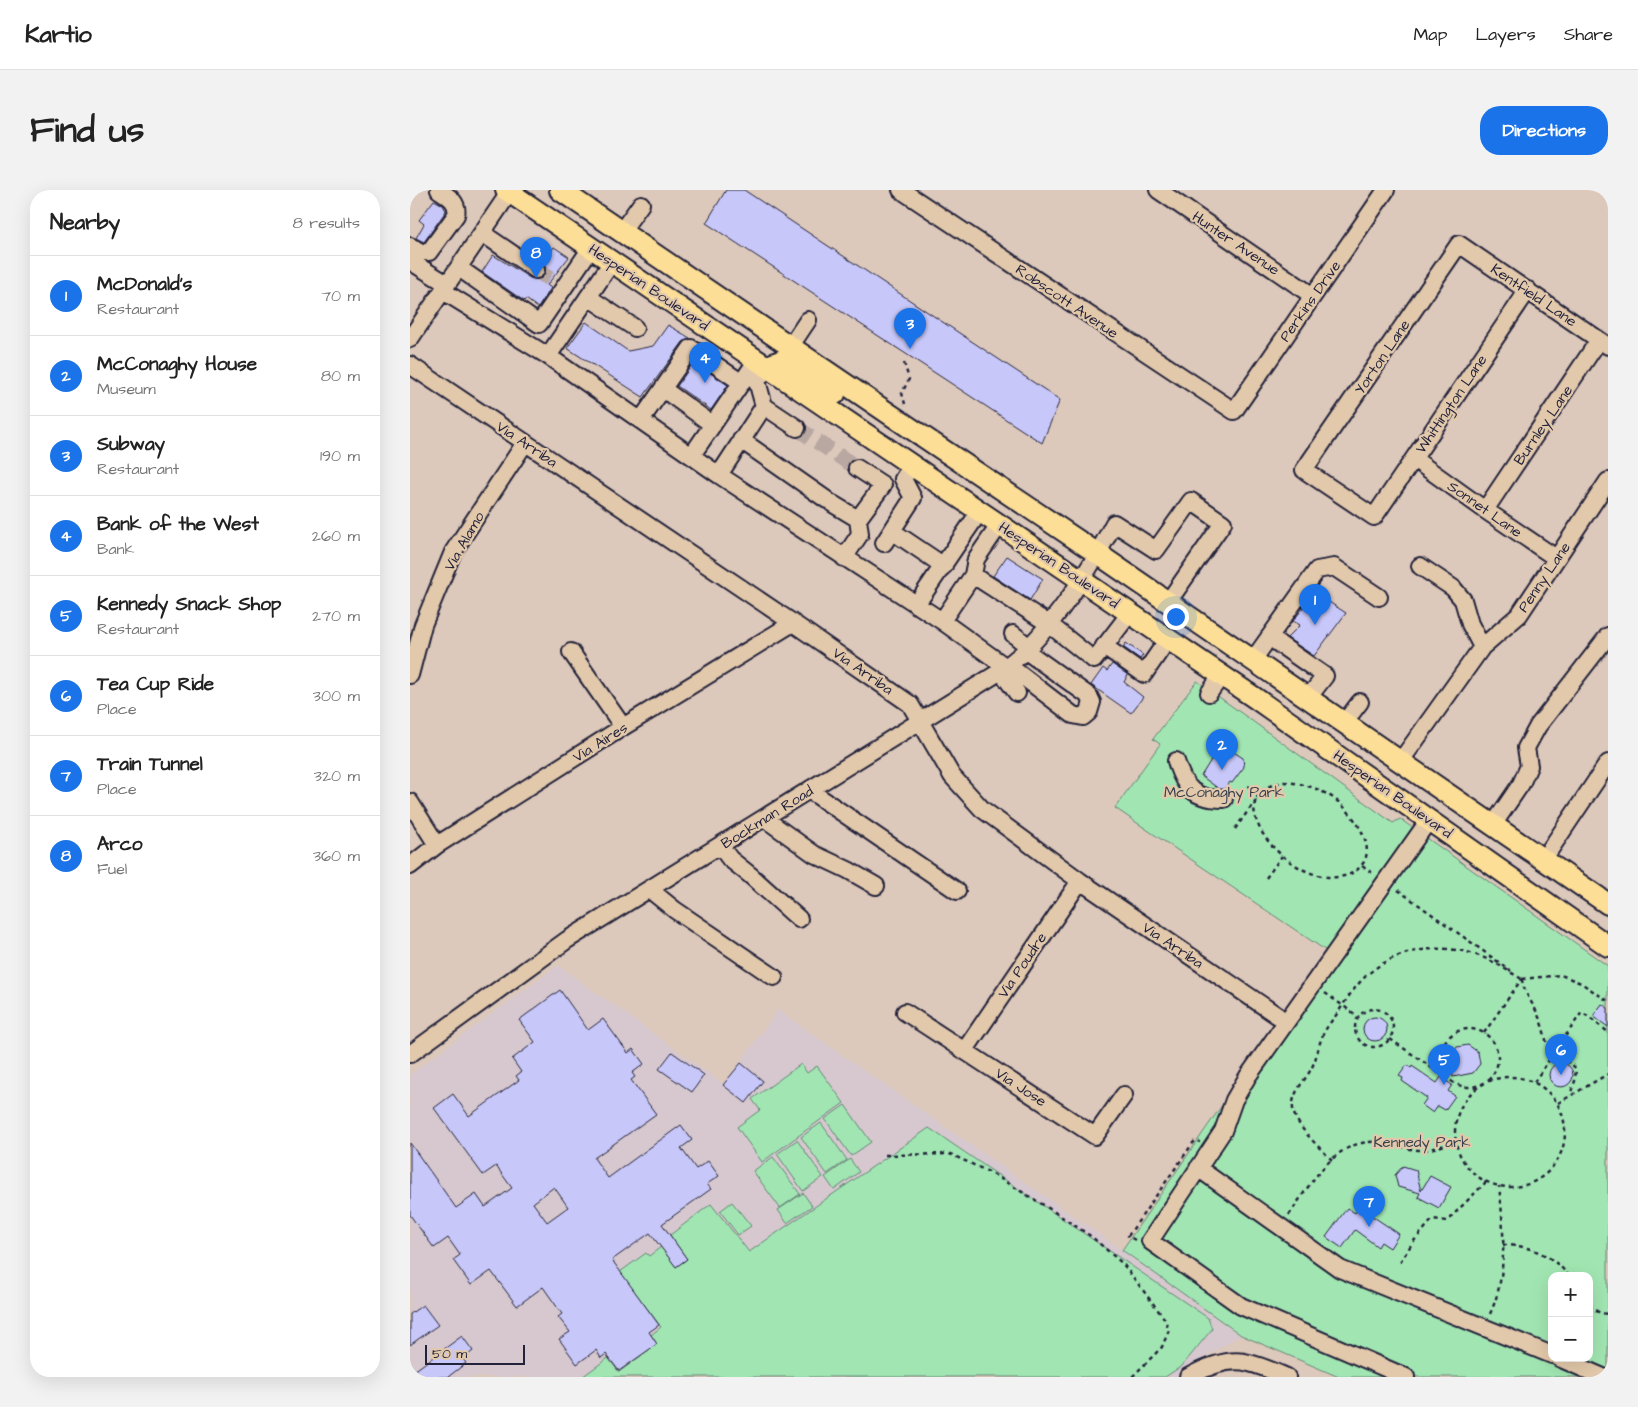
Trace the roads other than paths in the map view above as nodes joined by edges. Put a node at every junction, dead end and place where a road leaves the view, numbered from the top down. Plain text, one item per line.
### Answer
1 (439, 190) edge
2 (560, 190) edge
3 (901, 190) edge
4 (1158, 190) edge
5 (1386, 190) edge
6 (509, 191) edge
7 (640, 204) dead end
8 (621, 232) junction
9 (482, 233) junction
10 (1459, 244) joint
11 (410, 246) edge
12 (591, 248) junction
13 (410, 261) edge
14 (612, 262) junction
15 (458, 268) junction
16 (536, 270) tunnel mouth
17 (445, 288) junction
18 (1528, 290) junction
19 (1314, 296) junction
20 (588, 297) junction
21 (680, 308) junction
22 (808, 320) dead end
23 (708, 327) junction
24 (635, 328) dead end
25 (410, 339) edge
26 (1604, 343) edge
27 (790, 347) junction
28 (691, 348) junction
29 (548, 356) junction
30 (762, 363) junction
31 (410, 365) edge
32 (742, 382) junction
33 (663, 388) junction
34 (764, 406) junction
35 (1234, 412) joint
36 (888, 414) junction
37 (641, 420) junction
38 (713, 425) junction
39 (797, 428) tunnel mouth
40 (741, 440) junction
41 (525, 443) junction
42 (692, 455) junction
43 (1414, 459) junction
44 (912, 465) junction
45 (857, 468) tunnel mouth
46 (719, 475) junction
47 (1608, 481) edge
48 (980, 510) junction
49 (1485, 510) junction
50 (1374, 517) joint
51 (858, 520) junction
52 (1000, 524) junction
53 (1098, 554) junction
54 (844, 558) junction
55 (1556, 558) junction
56 (944, 566) junction
57 (1420, 566) dead end
58 (974, 574) junction
59 (1081, 580) junction
60 (1379, 597) dead end
61 (1168, 602) junction
62 (916, 605) junction
63 (1130, 612) junction
64 (942, 621) junction
65 (793, 623) junction
66 (1049, 624) junction
67 (1013, 634) dead end
68 (1608, 636) edge
69 (1269, 637) junction
70 (1168, 639) junction
71 (1104, 646) junction
72 (1482, 647) junction
73 (1028, 649) junction
74 (571, 652) dead end
75 (1253, 660) junction
76 (1005, 667) junction
77 (410, 675) edge
78 (1222, 675) junction
79 (1017, 693) dead end
80 (1209, 693) dead end
81 (1308, 698) junction
82 (1360, 702) dead end
83 (921, 721) junction
84 (1289, 721) junction
85 (1344, 723) junction
86 (623, 727) junction
87 (1176, 761) dead end
88 (1400, 762) junction
89 (1608, 763) edge
90 (809, 790) junction
91 (1224, 799) dead end
92 (410, 802) edge
93 (764, 818) junction
94 (1429, 820) junction
95 (1493, 825) junction
96 (437, 845) junction
97 (720, 846) junction
98 (1543, 860) junction
99 (410, 866) edge
100 (1080, 881) junction
101 (876, 886) dead end
102 (649, 890) junction
103 (957, 891) dead end
104 (1608, 904) edge
105 (799, 919) dead end
106 (1608, 946) edge
107 (774, 977) dead end
108 (905, 1012) dead end
109 (1278, 1016) dead end
110 (964, 1050) junction
111 (410, 1054) edge
112 (1124, 1095) dead end
113 (1198, 1168) junction
114 (1548, 1353) edge
115 (1567, 1362) edge
116 (1595, 1375) edge
117 (1188, 1377) edge
118 (1287, 1377) edge
119 (1406, 1377) edge

1 - 11 street
2 - 8 main road, Hesperian Boulevard
3 - 35 street, Robscott Avenue
4 - 19 street, Hunter Avenue
5 - 19 street, Perkins Drive
6 - 9 street
6 - 12 main road, Hesperian Boulevard
7 - 8 street
8 - 27 main road, Hesperian Boulevard
9 - 15 street
9 - 16 street
10 - 18 street, Kentfield Lane
10 - 50 street, Yorton Lane
12 - 14 main road, Hesperian Boulevard
12 - 15 street
13 - 17 street
14 - 20 street
14 - 21 main road, Hesperian Boulevard
15 - 17 street
17 - 25 street
17 - 29 street
18 - 26 street, Kentfield Lane
18 - 43 street, Whittington Lane
19 - 35 street, Perkins Drive
20 - 24 street
20 - 29 street
21 - 23 main road, Hesperian Boulevard
21 - 27 main road
22 - 27 street
23 - 28 street
23 - 30 main road, Hesperian Boulevard
26 - 49 street, Burnley Lane
27 - 36 main road, Hesperian Boulevard
28 - 32 street
28 - 33 street
29 - 37 street
30 - 32 street
30 - 34 street
30 - 36 main road
30 - 44 main road, Hesperian Boulevard
31 - 41 street, Via Arriba
32 - 38 street
33 - 37 street
33 - 38 street
34 - 39 street
34 - 40 street
36 - 53 main road, Hesperian Boulevard
37 - 42 street
38 - 42 street
40 - 46 street
40 - 51 street
41 - 65 street, Via Arriba
41 - 77 street, Via Alamo
42 - 46 street
43 - 49 street, Sonnet Lane
43 - 50 street, Whittington Lane
44 - 48 main road, Hesperian Boulevard
44 - 56 street
45 - 51 street
46 - 54 street
47 - 55 street, Penny Lane
48 - 52 main road, Hesperian Boulevard
48 - 56 street
49 - 55 street, Sonnet Lane
51 - 54 street
52 - 58 street
52 - 59 main road, Hesperian Boulevard
53 - 59 street, Bockman Road
53 - 61 main road, Hesperian Boulevard
53 - 61 street, Bockman Road
54 - 62 street
55 - 72 street, Penny Lane
56 - 62 street
57 - 72 street
58 - 64 street
58 - 66 street
59 - 63 main road, Hesperian Boulevard
59 - 66 street, Bockman Road
60 - 69 street
61 - 75 main road, Hesperian Boulevard
62 - 64 street
63 - 70 main road, Hesperian Boulevard
63 - 71 street
64 - 76 street
65 - 83 street, Via Arriba
65 - 86 street, Via Aires
66 - 71 street
66 - 73 street, Bockman Road
67 - 73 street
68 - 95 street
69 - 75 street
69 - 81 street
70 - 71 street
70 - 78 main road, Hesperian Boulevard
72 - 88 street, Penny Lane
73 - 76 street, Bockman Road
73 - 76 street
74 - 86 street
75 - 81 main road, Hesperian Boulevard
76 - 79 street
76 - 83 street, Bockman Road
78 - 80 street
78 - 84 main road, Hesperian Boulevard
81 - 85 main road, Hesperian Boulevard
82 - 85 street
83 - 90 street, Bockman Road
83 - 100 street, Via Arriba
84 - 85 main road
84 - 94 main road, Hesperian Boulevard
85 - 88 main road, Hesperian Boulevard
86 - 96 street, Via Aires
87 - 91 street
88 - 95 main road, Hesperian Boulevard
89 - 98 street
90 - 93 street, Bockman Road
90 - 103 street
92 - 96 street
93 - 97 street, Bockman Road
93 - 101 street
94 - 106 main road, Hesperian Boulevard
94 - 113 street
95 - 98 main road, Hesperian Boulevard
96 - 99 street, Via Aires
97 - 102 street, Bockman Road
97 - 105 street
98 - 104 main road, Hesperian Boulevard
100 - 109 street, Via Arriba
100 - 110 street, Via Poudre
102 - 107 street
102 - 111 street, Bockman Road
108 - 110 street, Via Jose
110 - 112 street, Via Jose
113 - 114 street
113 - 119 street
115 - 116 street
117 - 118 street

